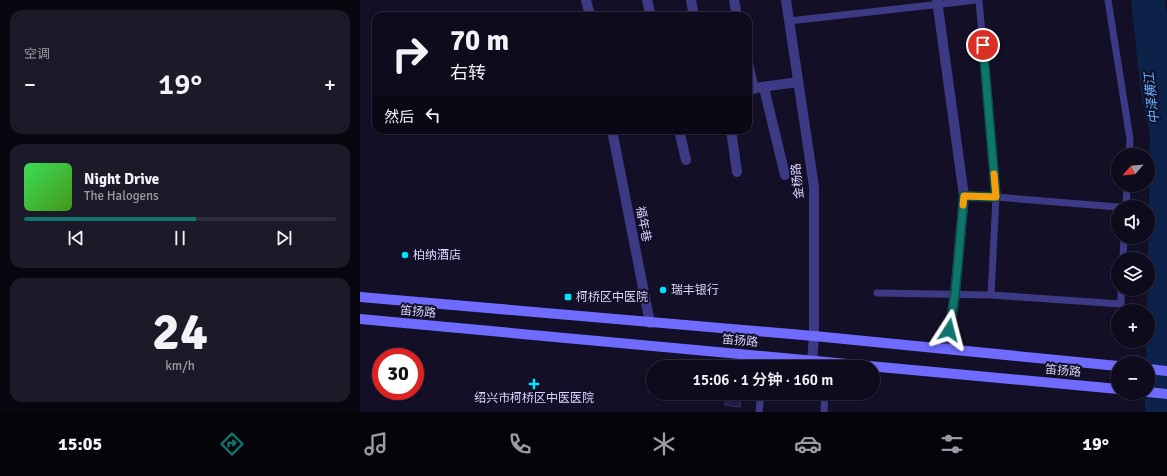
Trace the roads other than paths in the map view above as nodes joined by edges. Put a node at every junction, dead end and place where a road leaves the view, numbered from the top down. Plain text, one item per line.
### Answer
1 (586, 0) edge
2 (647, 0) edge
3 (691, 0) edge
4 (734, 0) edge
5 (786, 0) edge
6 (978, 0) edge
7 (1108, 0) edge
8 (938, 2) edge
9 (589, 12) edge
10 (650, 12) edge
11 (693, 12) edge
12 (736, 12) edge
13 (789, 21) junction
14 (752, 78) edge
15 (798, 82) junction
16 (755, 89) edge
17 (613, 134) edge
18 (680, 134) edge
19 (731, 134) edge
20 (1129, 148) edge
21 (686, 160) dead end
22 (737, 172) dead end
23 (785, 175) dead end
24 (964, 196) junction
25 (996, 197) junction
26 (1111, 206) edge
27 (877, 292) dead end
28 (955, 294) junction
29 (991, 295) junction
30 (1122, 296) edge
31 (360, 297) edge
32 (360, 319) edge
33 (650, 323) junction
34 (814, 336) junction
35 (947, 349) junction
36 (761, 356) junction
37 (761, 360) edge
38 (802, 360) edge
39 (812, 360) edge
40 (1111, 365) edge
41 (880, 369) edge
42 (1155, 370) edge
43 (1167, 371) edge
44 (1111, 388) edge
45 (1155, 393) edge
46 (1167, 394) edge
47 (760, 400) edge
48 (825, 400) edge
49 (759, 412) edge
50 (824, 412) edge

1 - 9 street
2 - 10 street
3 - 11 street
4 - 12 street
5 - 13 street, 金杨路
6 - 8 lane
6 - 25 lane
7 - 20 lane
8 - 13 lane
8 - 24 street
13 - 15 street, 金杨路
14 - 16 street
15 - 16 street
15 - 34 street, 金杨路
16 - 23 street
17 - 33 street, 福年巷
18 - 21 street
19 - 22 street
24 - 25 lane
24 - 28 street
25 - 26 lane
25 - 29 lane
27 - 28 lane
28 - 29 lane
28 - 35 street
29 - 30 lane
31 - 33 street, 笛扬路
32 - 36 street, 笛扬路
33 - 34 street, 笛扬路
34 - 35 street, 笛扬路
34 - 39 street, 金杨路
35 - 40 street, 笛扬路
36 - 37 lane
36 - 38 street, 笛扬路
41 - 44 street, 笛扬路
42 - 43 street
45 - 46 street
47 - 49 lane
48 - 50 lane

